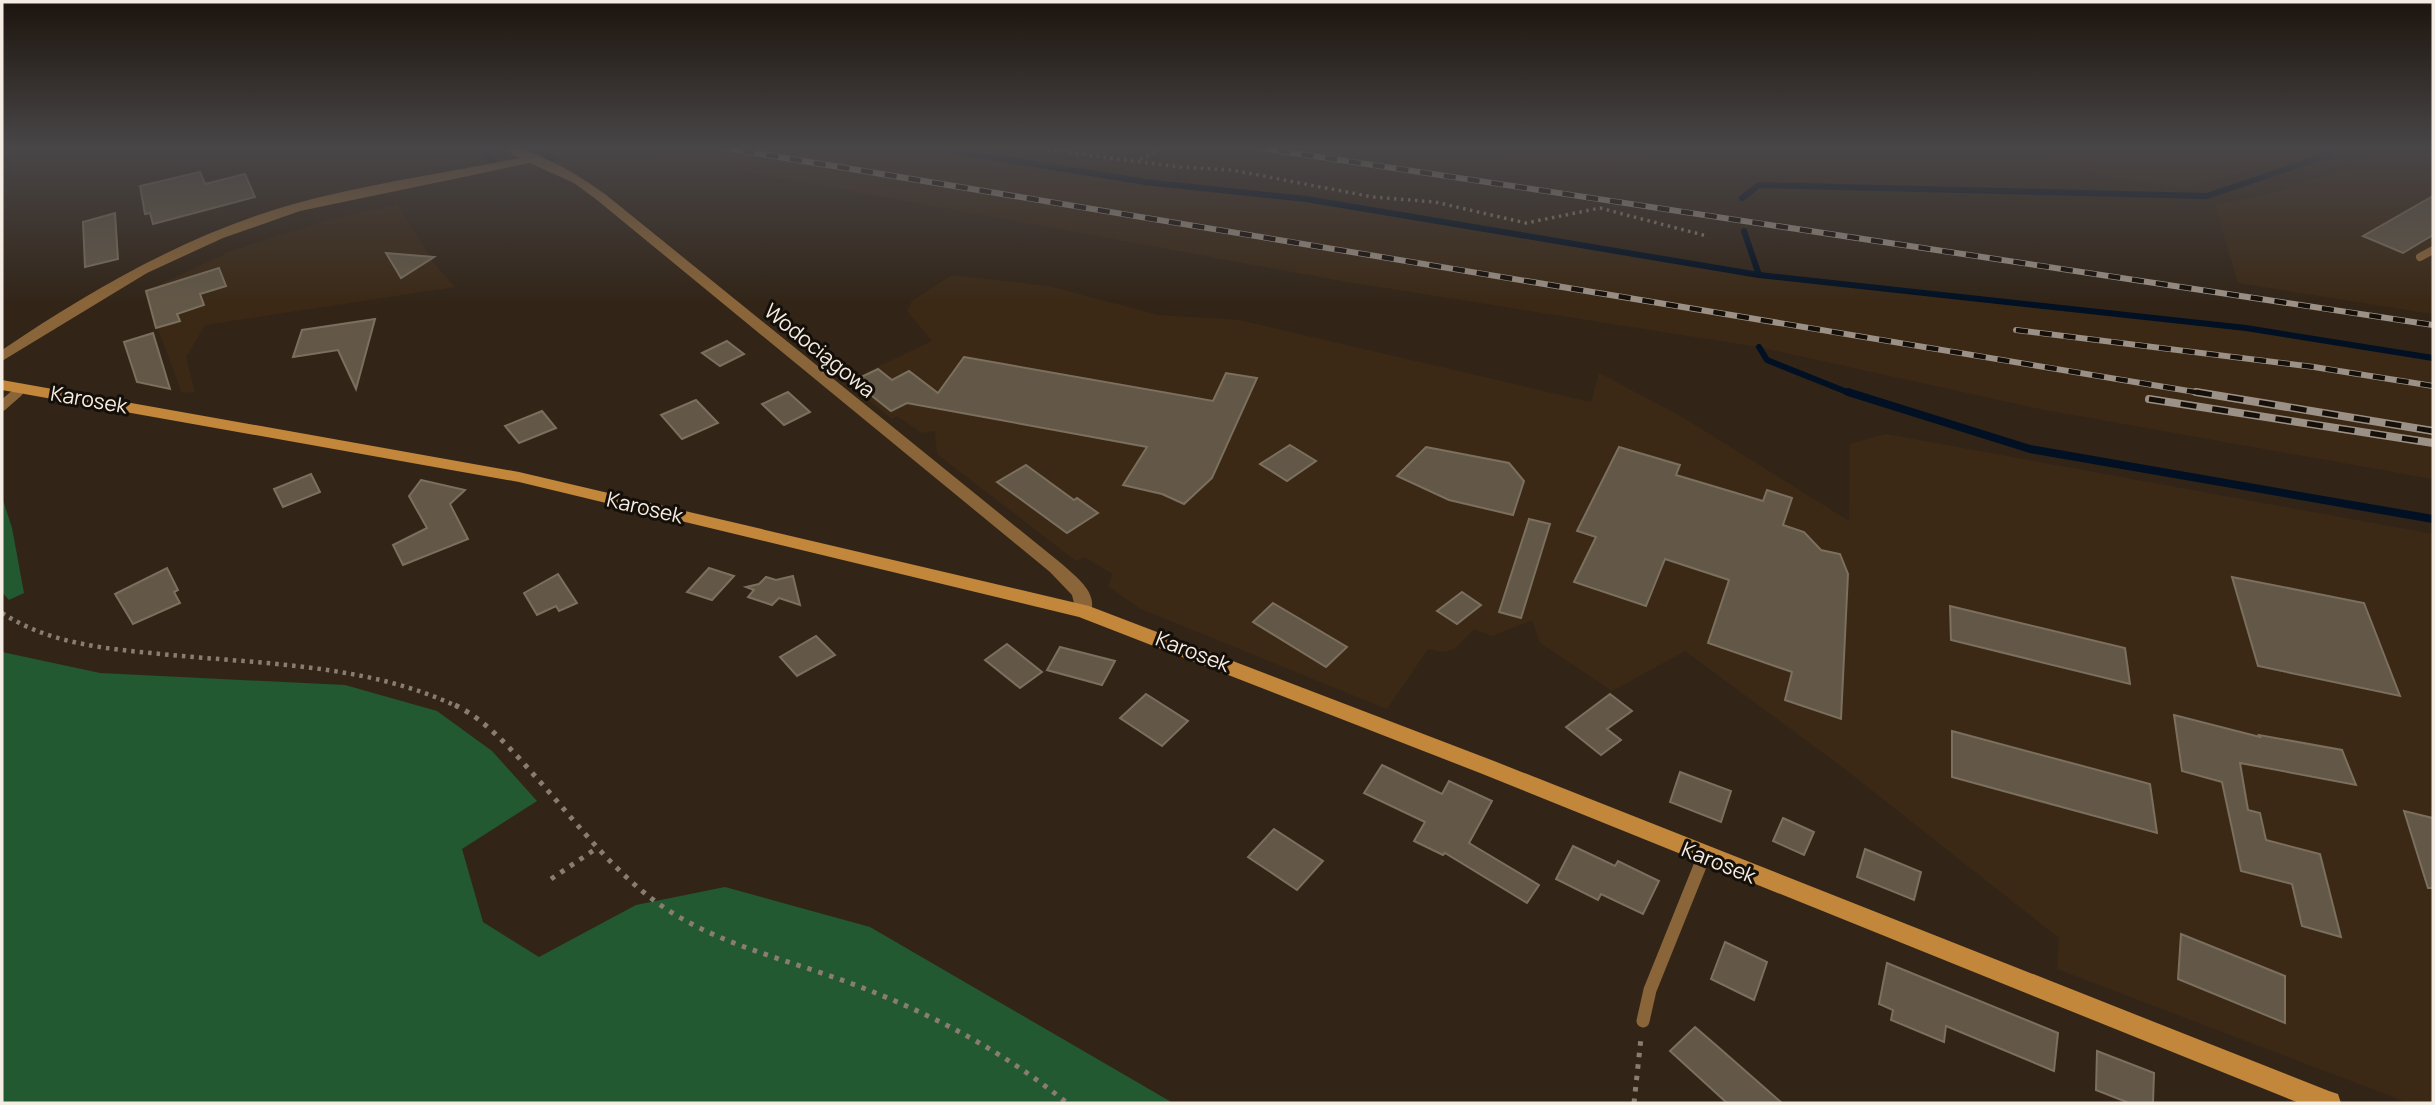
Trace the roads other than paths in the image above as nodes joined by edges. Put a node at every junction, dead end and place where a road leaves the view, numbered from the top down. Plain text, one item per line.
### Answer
1 (338, 199) edge
2 (603, 199) edge
3 (2433, 250) edge
4 (2420, 257) dead end
5 (2, 357) edge
6 (2, 384) edge
7 (22, 388) junction
8 (2, 406) edge
9 (1083, 611) junction
10 (1704, 856) junction
11 (1643, 1021) road end
12 (2329, 1103) edge

1 - 5 street
2 - 9 street, Wodociągowa
3 - 4 lane
6 - 7 street, Karosek
7 - 8 lane
7 - 9 street, Karosek
9 - 10 street, Karosek
10 - 11 lane
10 - 12 street, Karosek

